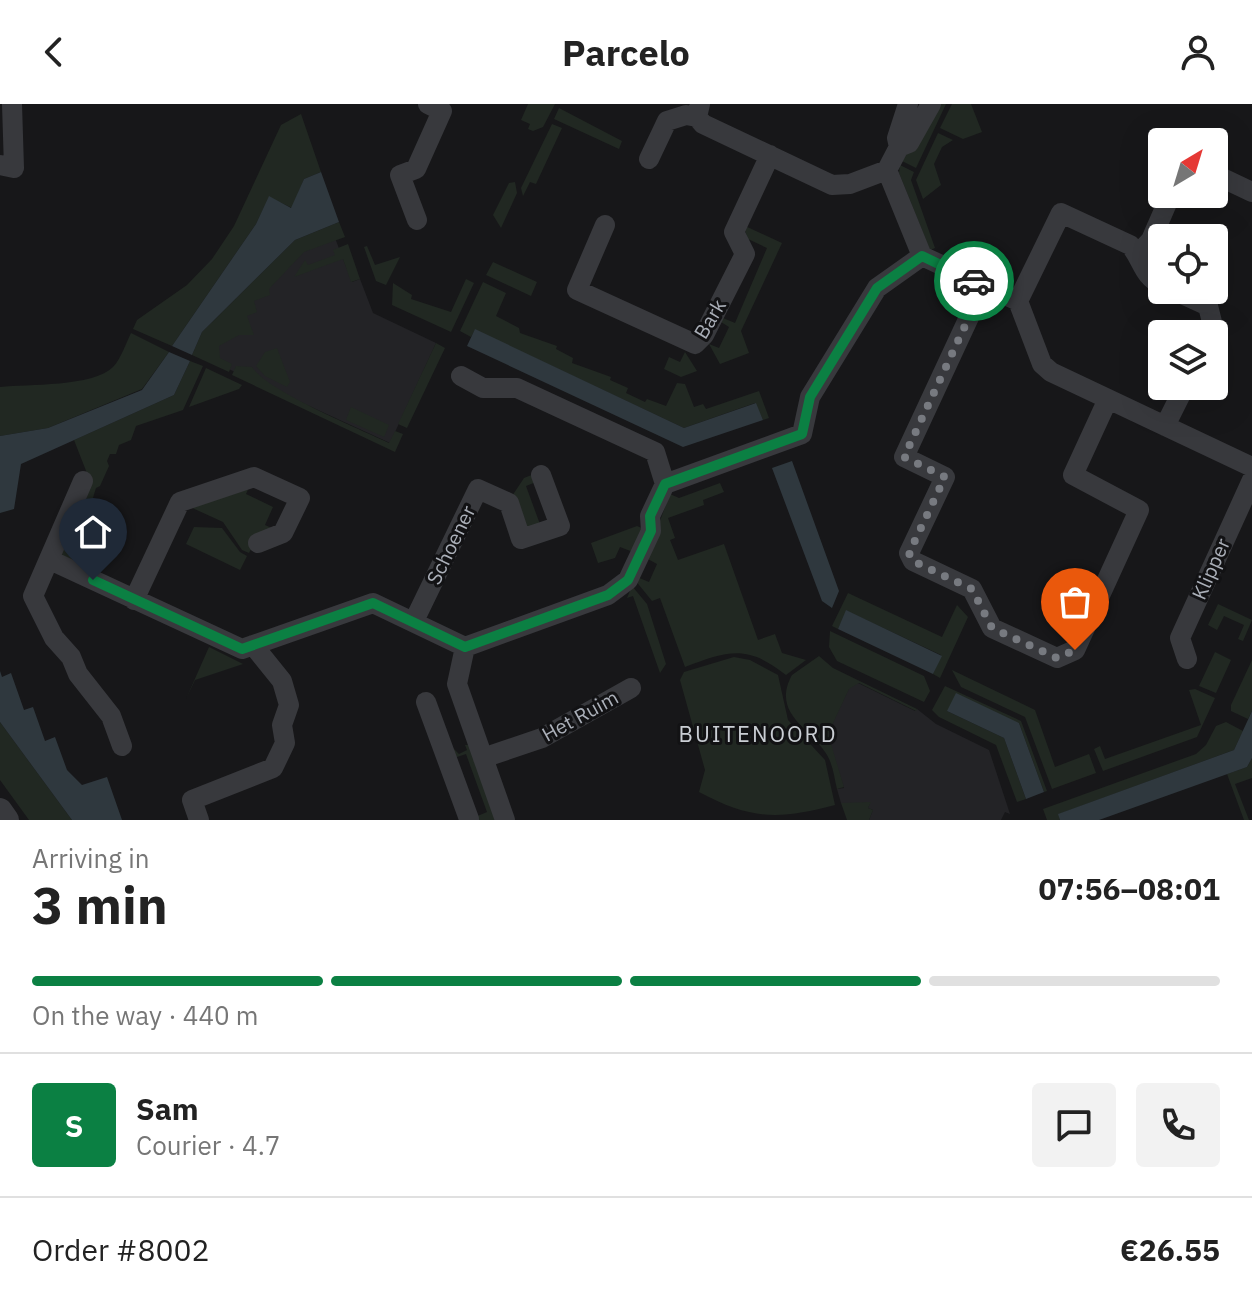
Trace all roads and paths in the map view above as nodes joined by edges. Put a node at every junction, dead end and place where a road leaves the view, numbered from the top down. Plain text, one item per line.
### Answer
1 (12, 104) edge
2 (428, 104) edge
3 (908, 104) edge
4 (931, 104) edge
5 (698, 110) edge
6 (899, 147) junction
7 (770, 155) junction
8 (649, 159) dead end
9 (0, 165) edge
10 (887, 170) junction
11 (1228, 181) edge
12 (1252, 192) edge
13 (1165, 208) edge
14 (417, 220) dead end
15 (605, 225) dead end
16 (1138, 254) junction
17 (922, 256) junction
18 (1148, 275) edge
19 (984, 285) junction
20 (1018, 301) junction
21 (461, 376) dead end
22 (1108, 399) junction
23 (1178, 400) edge
24 (1165, 426) junction
25 (1252, 467) edge
26 (541, 475) dead end
27 (1252, 480) edge
28 (83, 481) dead end
29 (665, 484) junction
30 (258, 543) dead end
31 (50, 560) junction
32 (134, 600) junction
33 (414, 621) junction
34 (253, 645) junction
35 (465, 647) junction
36 (1187, 659) dead end
37 (631, 688) dead end
38 (426, 702) dead end
39 (475, 735) junction
40 (122, 746) dead end
41 (443, 747) junction
42 (483, 758) junction
43 (0, 810) edge
44 (469, 819) edge
45 (7, 820) edge
46 (199, 820) edge
47 (505, 820) edge

1 - 9 street
2 - 14 street
3 - 6 street
4 - 6 street
5 - 7 street
5 - 8 street
6 - 10 street
7 - 10 street
7 - 15 street, Bark
10 - 17 street
11 - 12 street
13 - 16 street
16 - 18 street
16 - 20 street
17 - 19 street
17 - 29 street
19 - 20 street
19 - 22 street
20 - 22 street
21 - 29 street
22 - 24 street
23 - 24 street
24 - 25 street
26 - 33 street, Schoener
27 - 36 street, Klipper
28 - 31 street
29 - 35 street
30 - 32 street
31 - 32 street
31 - 40 street
32 - 34 street
33 - 34 street
33 - 35 street
34 - 46 street
35 - 39 street
37 - 42 street, Het Ruim
38 - 41 street
39 - 41 street
39 - 42 street
41 - 44 street
42 - 47 street
43 - 45 street

